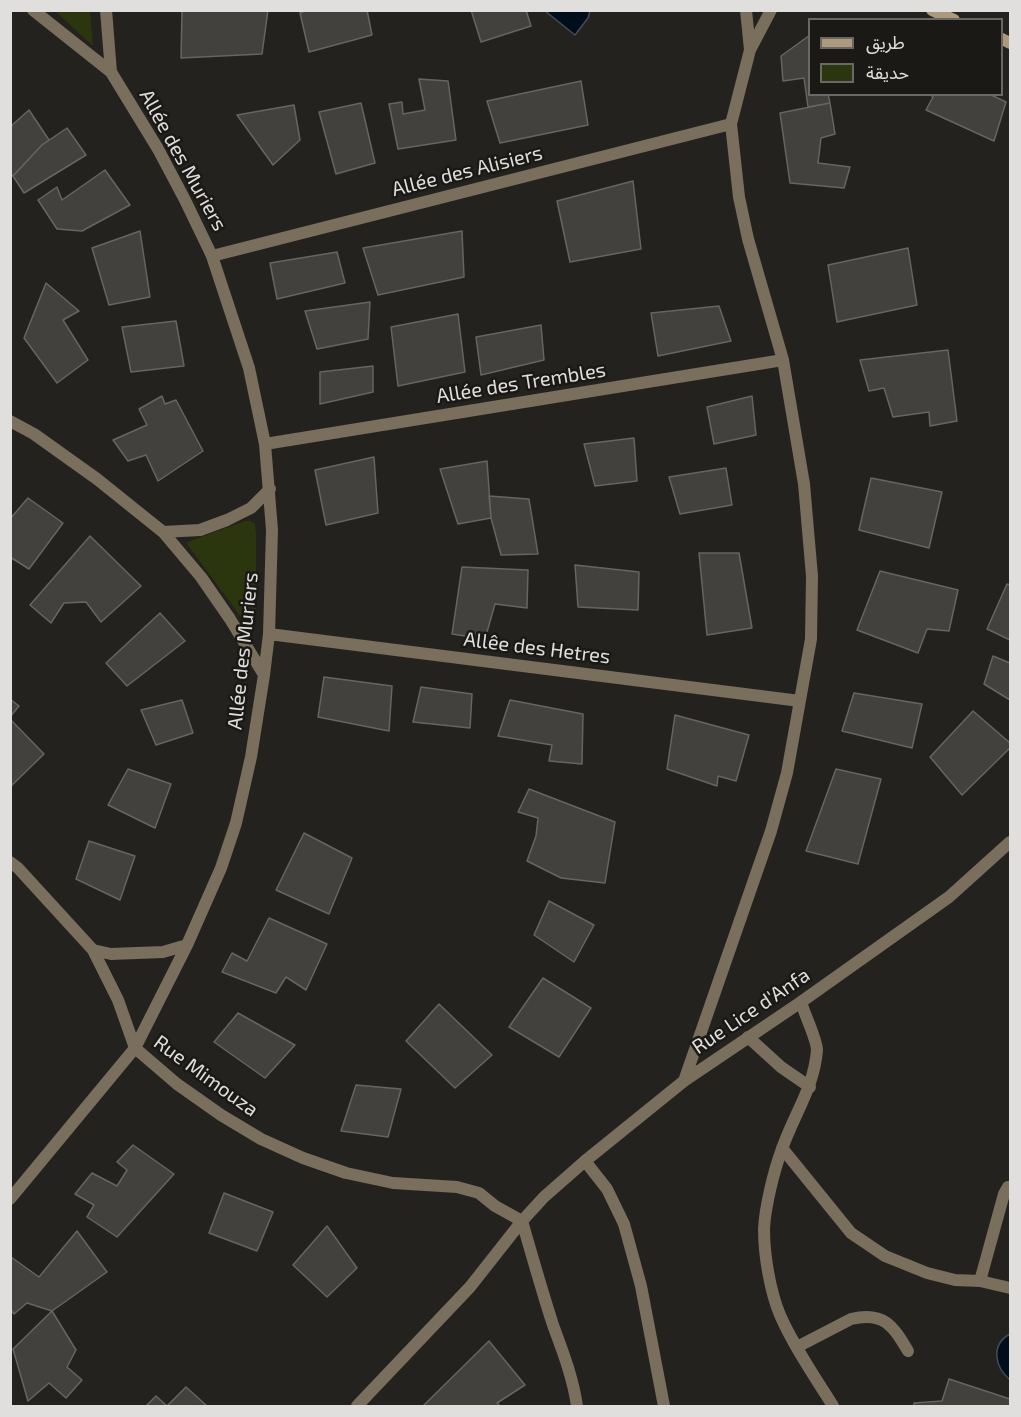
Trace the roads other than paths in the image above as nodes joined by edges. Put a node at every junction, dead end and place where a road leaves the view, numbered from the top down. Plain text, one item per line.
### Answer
1 (33, 10) edge
2 (106, 10) edge
3 (746, 10) edge
4 (771, 10) edge
5 (932, 10) edge
6 (950, 18) edge
7 (750, 50) junction
8 (111, 72) junction
9 (731, 124) junction
10 (212, 256) junction
11 (783, 360) junction
12 (10, 421) edge
13 (265, 444) junction
14 (270, 489) junction
15 (163, 532) junction
16 (269, 634) junction
17 (264, 675) junction
18 (800, 701) junction
19 (1011, 842) edge
20 (10, 862) edge
21 (187, 945) junction
22 (93, 950) junction
23 (801, 1002) junction
24 (748, 1036) junction
25 (135, 1048) junction
26 (684, 1081) junction
27 (810, 1087) junction
28 (782, 1148) junction
29 (585, 1161) junction
30 (1011, 1187) edge
31 (10, 1199) edge
32 (522, 1221) junction
33 (980, 1281) junction
34 (1011, 1288) edge
35 (797, 1347) junction
36 (908, 1351) dead end
37 (357, 1407) edge
38 (577, 1407) edge
39 (664, 1407) edge
40 (833, 1407) edge

1 - 8 street, Allée des Muriers
2 - 8 street, Allée des Muriers
3 - 7 street
4 - 7 street
5 - 6 main road
7 - 9 street
8 - 10 street, Allée des Muriers
9 - 10 street, Allée des Alisiers
9 - 11 street
10 - 13 street, Allée des Muriers
11 - 13 street, Allée des Trembles
11 - 18 street
12 - 15 street
13 - 14 street, Allée des Muriers
14 - 15 street
14 - 16 street, Allée des Muriers
15 - 17 street
16 - 17 street, Allée des Muriers
16 - 18 street, Allêe des Hetres
17 - 21 street, Allée des Muriers
18 - 26 street
19 - 23 street, Rue Lice d'Anfa
20 - 22 street, Rue Mimouza
21 - 22 street
21 - 25 street, Allée des Muriers
22 - 25 street, Rue Mimouza
23 - 24 street, Rue Lice d'Anfa
23 - 27 street
24 - 26 street, Rue Lice d'Anfa
24 - 27 street
25 - 31 street, Allée des Muriers
25 - 32 street, Rue Mimouza
26 - 29 street, Rue Lice d'Anfa
27 - 28 street
28 - 33 street
28 - 35 street
29 - 32 street, Rue Lice d'Anfa
29 - 39 street
30 - 33 street
32 - 37 street, Rue Lice d'Anfa
32 - 38 street
33 - 34 street
35 - 36 street
35 - 40 street

